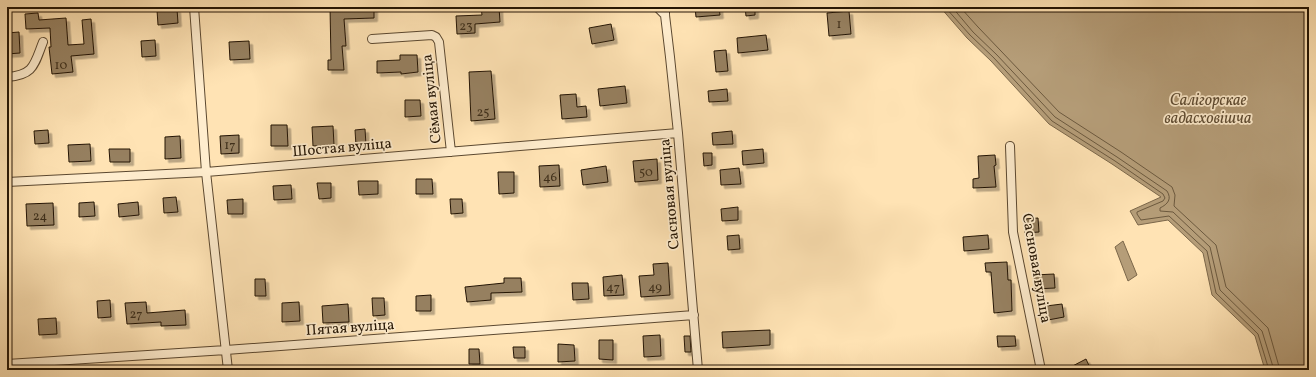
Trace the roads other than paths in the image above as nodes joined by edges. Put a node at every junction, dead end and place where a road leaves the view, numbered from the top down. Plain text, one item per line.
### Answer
1 (194, 7) edge
2 (657, 7) edge
3 (665, 11) edge
4 (372, 39) dead end
5 (42, 42) dead end
6 (7, 77) edge
7 (678, 133) junction
8 (1010, 146) dead end
9 (451, 152) junction
10 (206, 172) junction
11 (7, 182) edge
12 (694, 315) junction
13 (226, 350) junction
14 (7, 364) edge
15 (228, 370) edge
16 (698, 370) edge
17 (1041, 370) edge

1 - 10 street
2 - 3 street, Сасновая вуліца
3 - 7 street, Сасновая вуліца
4 - 9 street, Сёмая вуліца
5 - 6 street
7 - 9 street, Шостая вуліца
7 - 12 street, Сасновая вуліца
8 - 17 street, Сасновая вуліца
9 - 10 street, Шостая вуліца
10 - 11 street, Шостая вуліца
10 - 13 street
12 - 13 street, Пятая вуліца
12 - 16 street, Сасновая вуліца
13 - 14 street, Пятая вуліца
13 - 15 street

